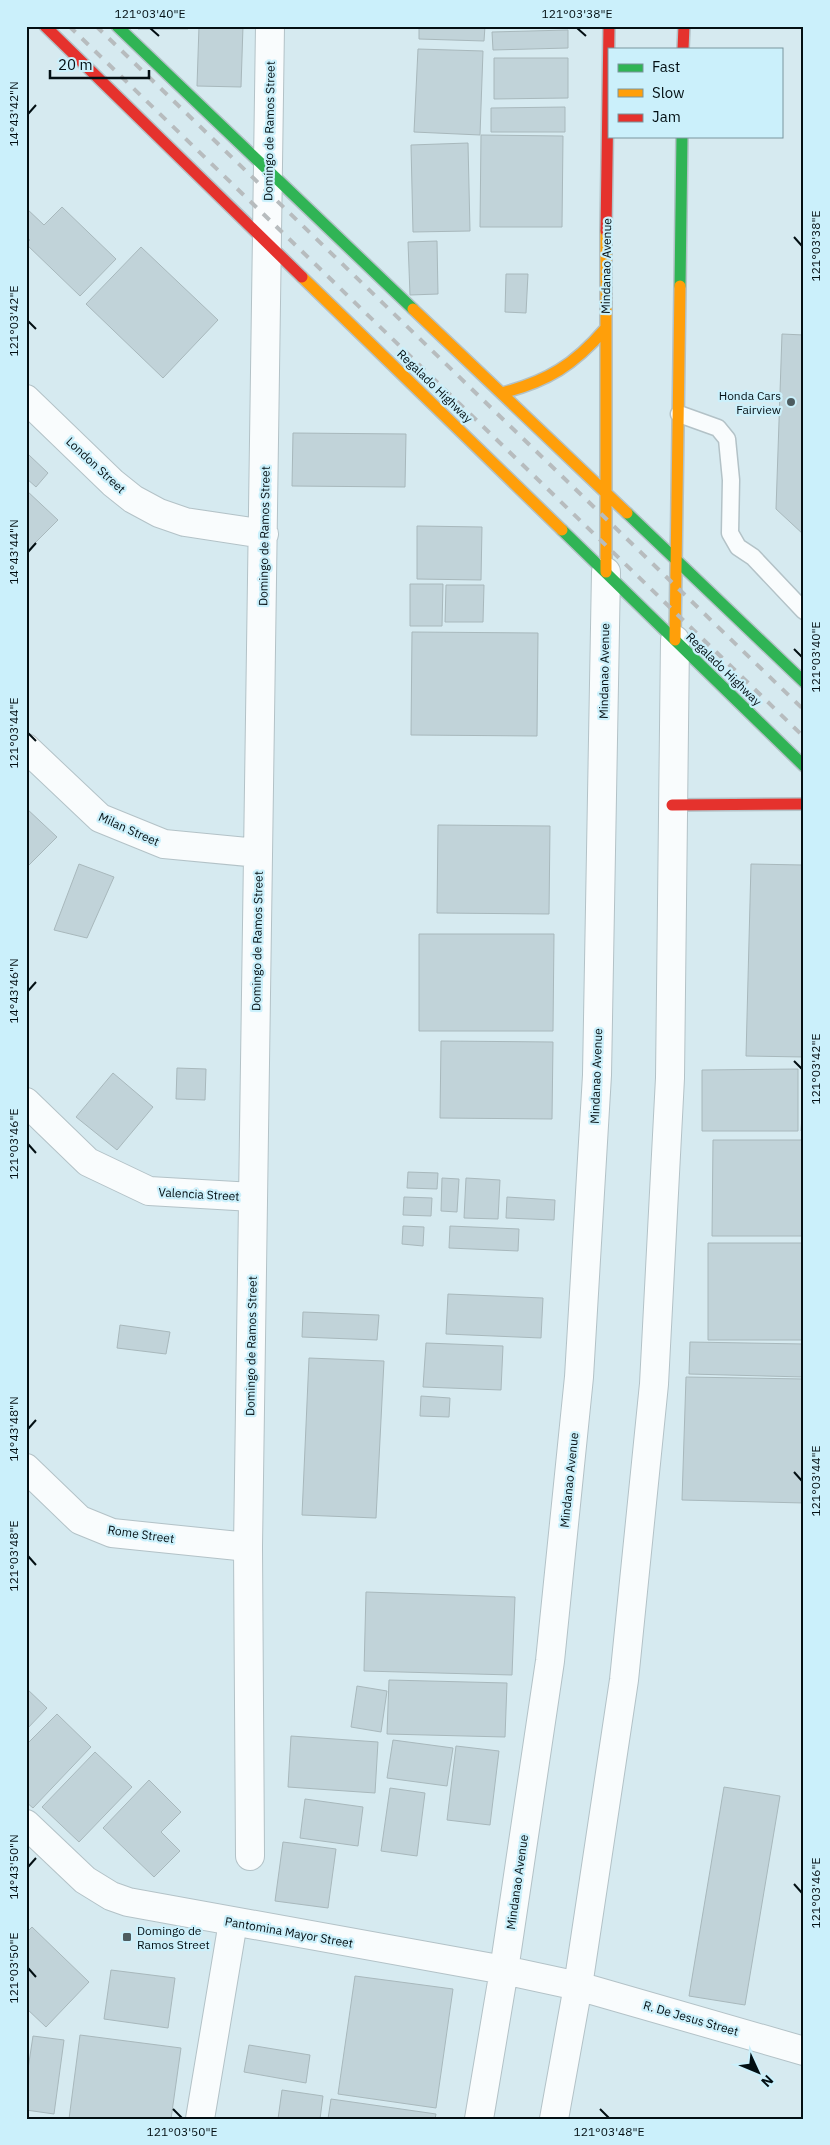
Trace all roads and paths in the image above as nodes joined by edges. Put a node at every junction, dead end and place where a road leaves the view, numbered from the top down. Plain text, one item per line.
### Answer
1 (45, 26) edge
2 (117, 26) edge
3 (270, 26) edge
4 (609, 26) edge
5 (684, 26) edge
6 (609, 48) edge
7 (683, 48) edge
8 (608, 102) edge
9 (682, 138) edge
10 (270, 172) junction
11 (267, 241) junction
12 (605, 329) junction
13 (502, 393) junction
14 (26, 399) edge
15 (678, 414) junction
16 (606, 493) junction
17 (264, 534) junction
18 (676, 561) junction
19 (606, 572) junction
20 (804, 610) edge
21 (675, 640) junction
22 (804, 682) edge
23 (26, 748) edge
24 (804, 766) edge
25 (804, 804) edge
26 (672, 805) junction
27 (258, 853) junction
28 (26, 1102) edge
29 (253, 1197) junction
30 (26, 1468) edge
31 (248, 1547) junction
32 (26, 1824) edge
33 (250, 1856) dead end
34 (233, 1922) junction
35 (504, 1970) junction
36 (578, 1986) junction
37 (804, 2052) edge
38 (200, 2119) edge
39 (478, 2119) edge
40 (554, 2119) edge

1 - 11 main road, Regalado Highway
2 - 10 main road
3 - 10 street, Domingo de Ramos Street
4 - 6 main road, Mindanao Avenue
5 - 7 main road
8 - 12 main road, Mindanao Avenue
9 - 15 main road
10 - 11 street, Domingo de Ramos Street
10 - 13 main road
11 - 17 street, Domingo de Ramos Street
11 - 19 main road, Regalado Highway
12 - 13 main road
12 - 16 main road, Mindanao Avenue
13 - 16 main road
14 - 17 street, London Street
15 - 18 main road
15 - 20 lane
16 - 18 main road
16 - 19 main road, Mindanao Avenue
17 - 27 street, Domingo de Ramos Street
18 - 21 main road
18 - 22 main road
19 - 21 main road, Regalado Highway
19 - 35 street, Mindanao Avenue
21 - 24 main road, Regalado Highway
21 - 26 street
23 - 27 street, Milan Street
25 - 26 main road
26 - 36 street
27 - 29 street, Domingo de Ramos Street
28 - 29 street, Valencia Street
29 - 31 street, Domingo de Ramos Street
30 - 31 street, Rome Street
31 - 33 street, Domingo de Ramos Street
32 - 34 street, Pantomina Mayor Street
34 - 35 street, Pantomina Mayor Street
34 - 38 street
35 - 36 street, Pantomina Mayor Street
35 - 39 street, Mindanao Avenue
36 - 37 street, R. De Jesus Street
36 - 40 street

